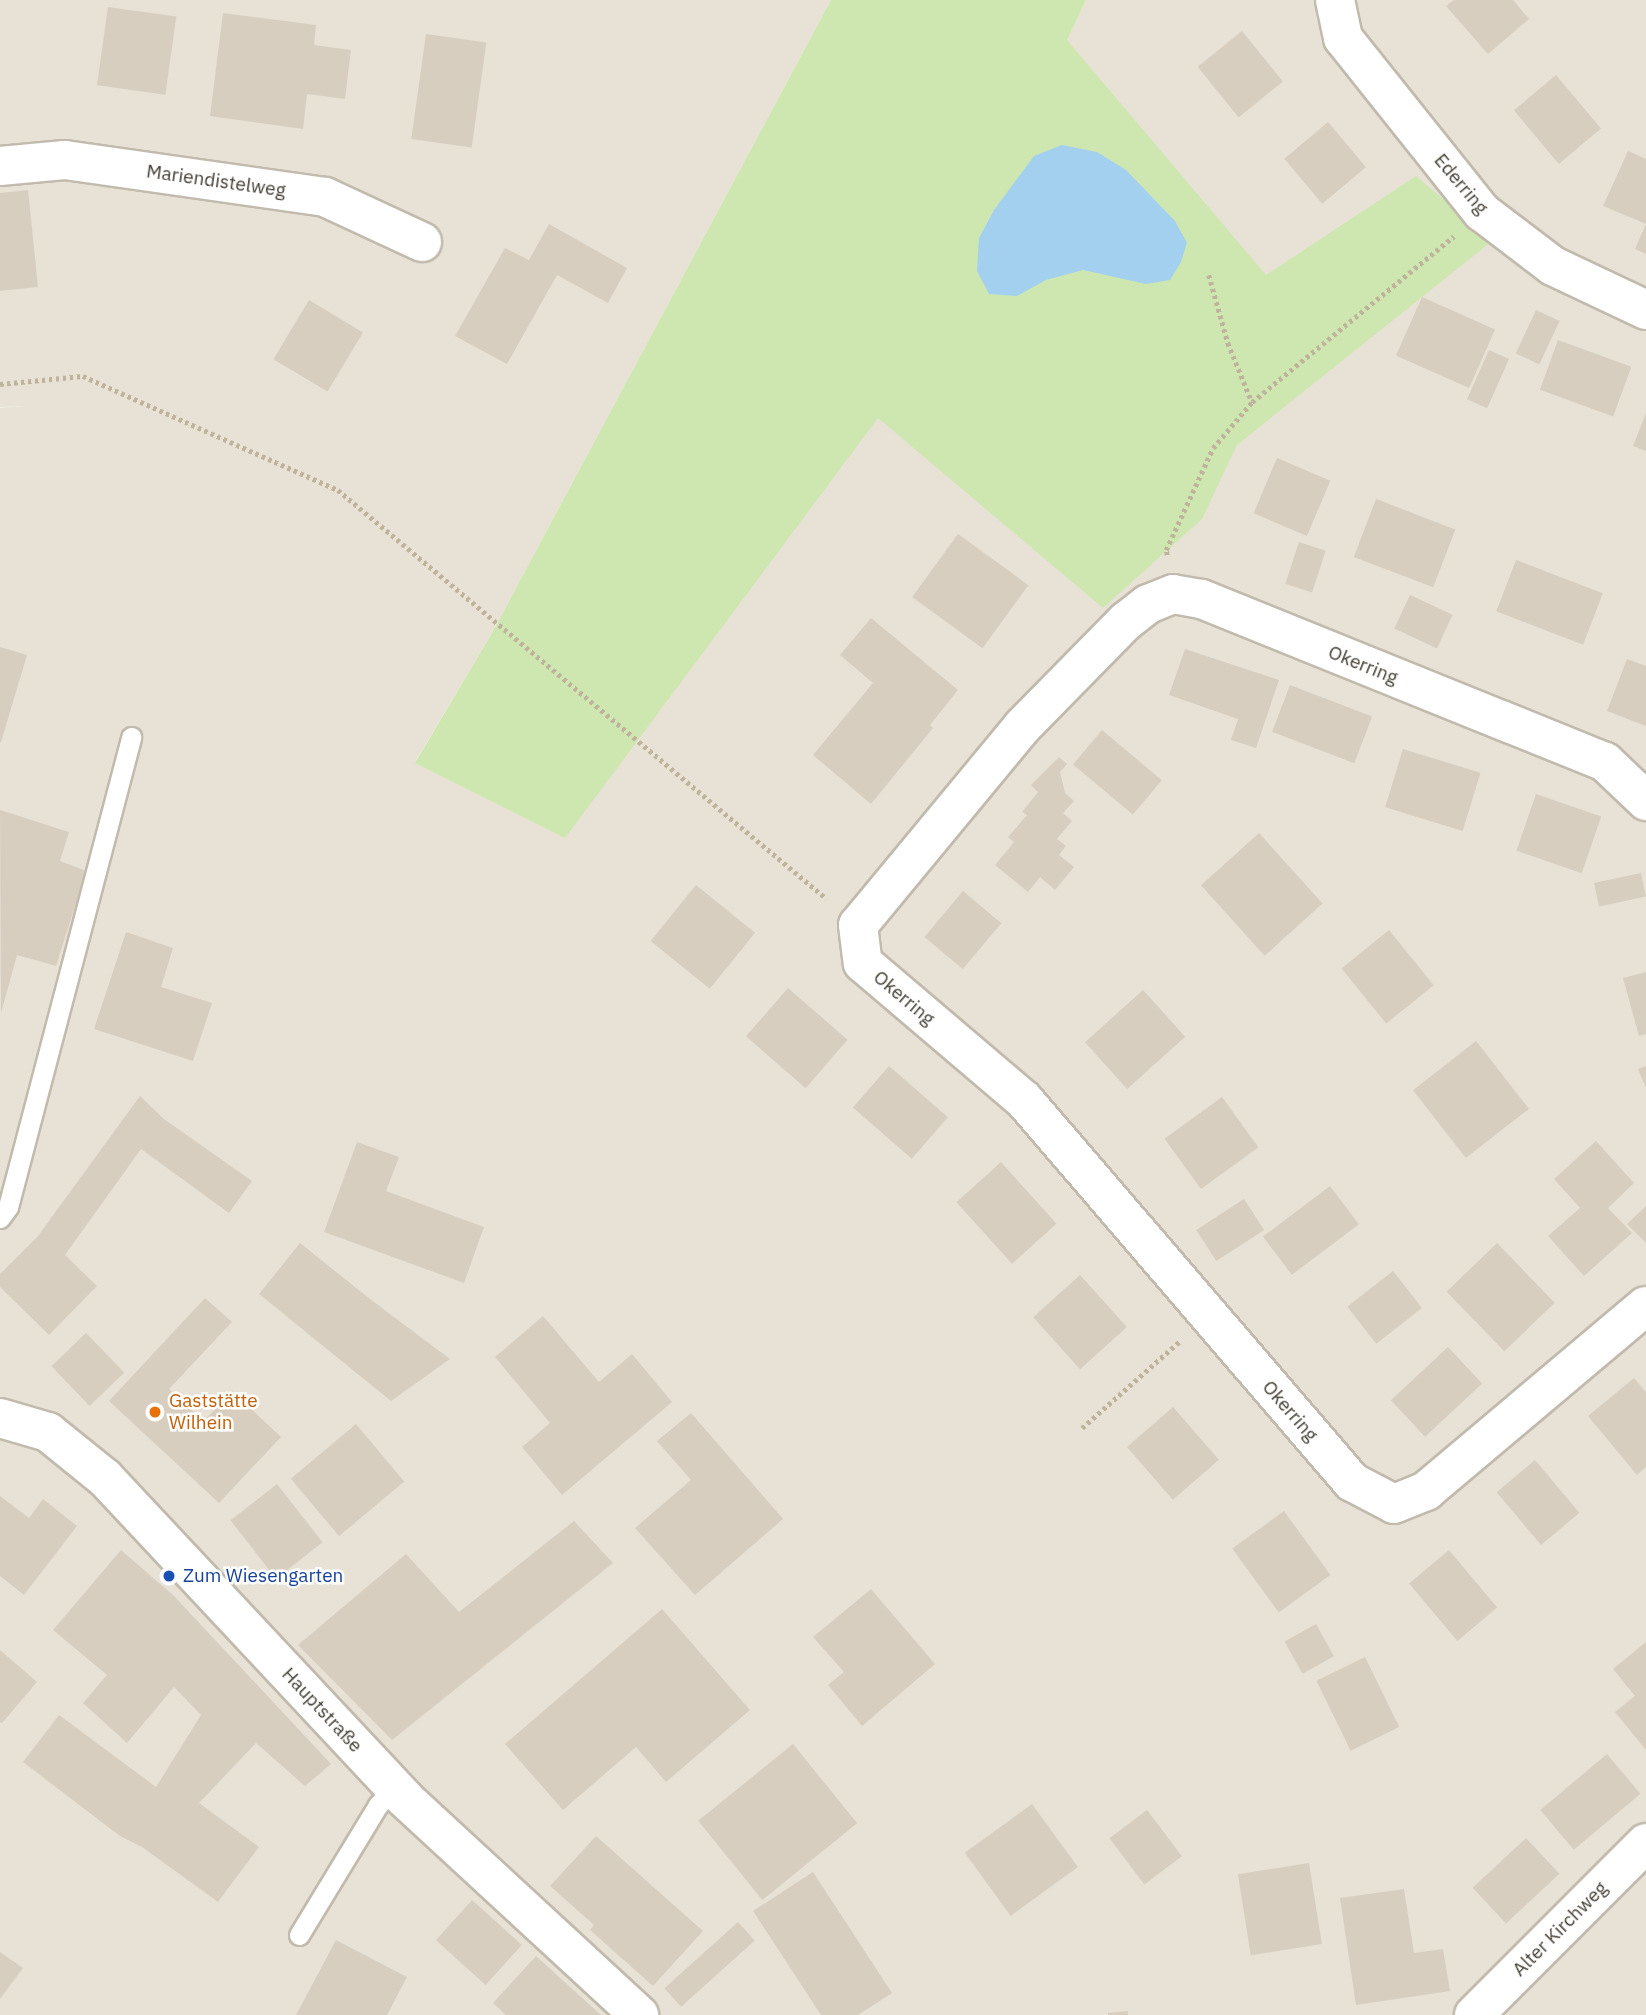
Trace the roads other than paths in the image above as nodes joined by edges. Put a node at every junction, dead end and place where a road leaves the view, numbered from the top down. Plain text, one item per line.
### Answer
1 (1335, 0) edge
2 (0, 166) edge
3 (422, 242) dead end
4 (1646, 310) edge
5 (131, 737) dead end
6 (1646, 801) edge
7 (0, 1218) edge
8 (1646, 1306) edge
9 (0, 1418) edge
10 (395, 1787) junction
11 (1646, 1843) edge
12 (299, 1935) dead end
13 (639, 2015) edge
14 (1474, 2015) edge

1 - 4 street, Ederring
2 - 3 street, Mariendistelweg
5 - 7 lane
6 - 8 street, Okerring
9 - 10 street, Hauptstraße
10 - 12 lane
10 - 13 street, Hauptstraße
11 - 14 street, Alter Kirchweg

